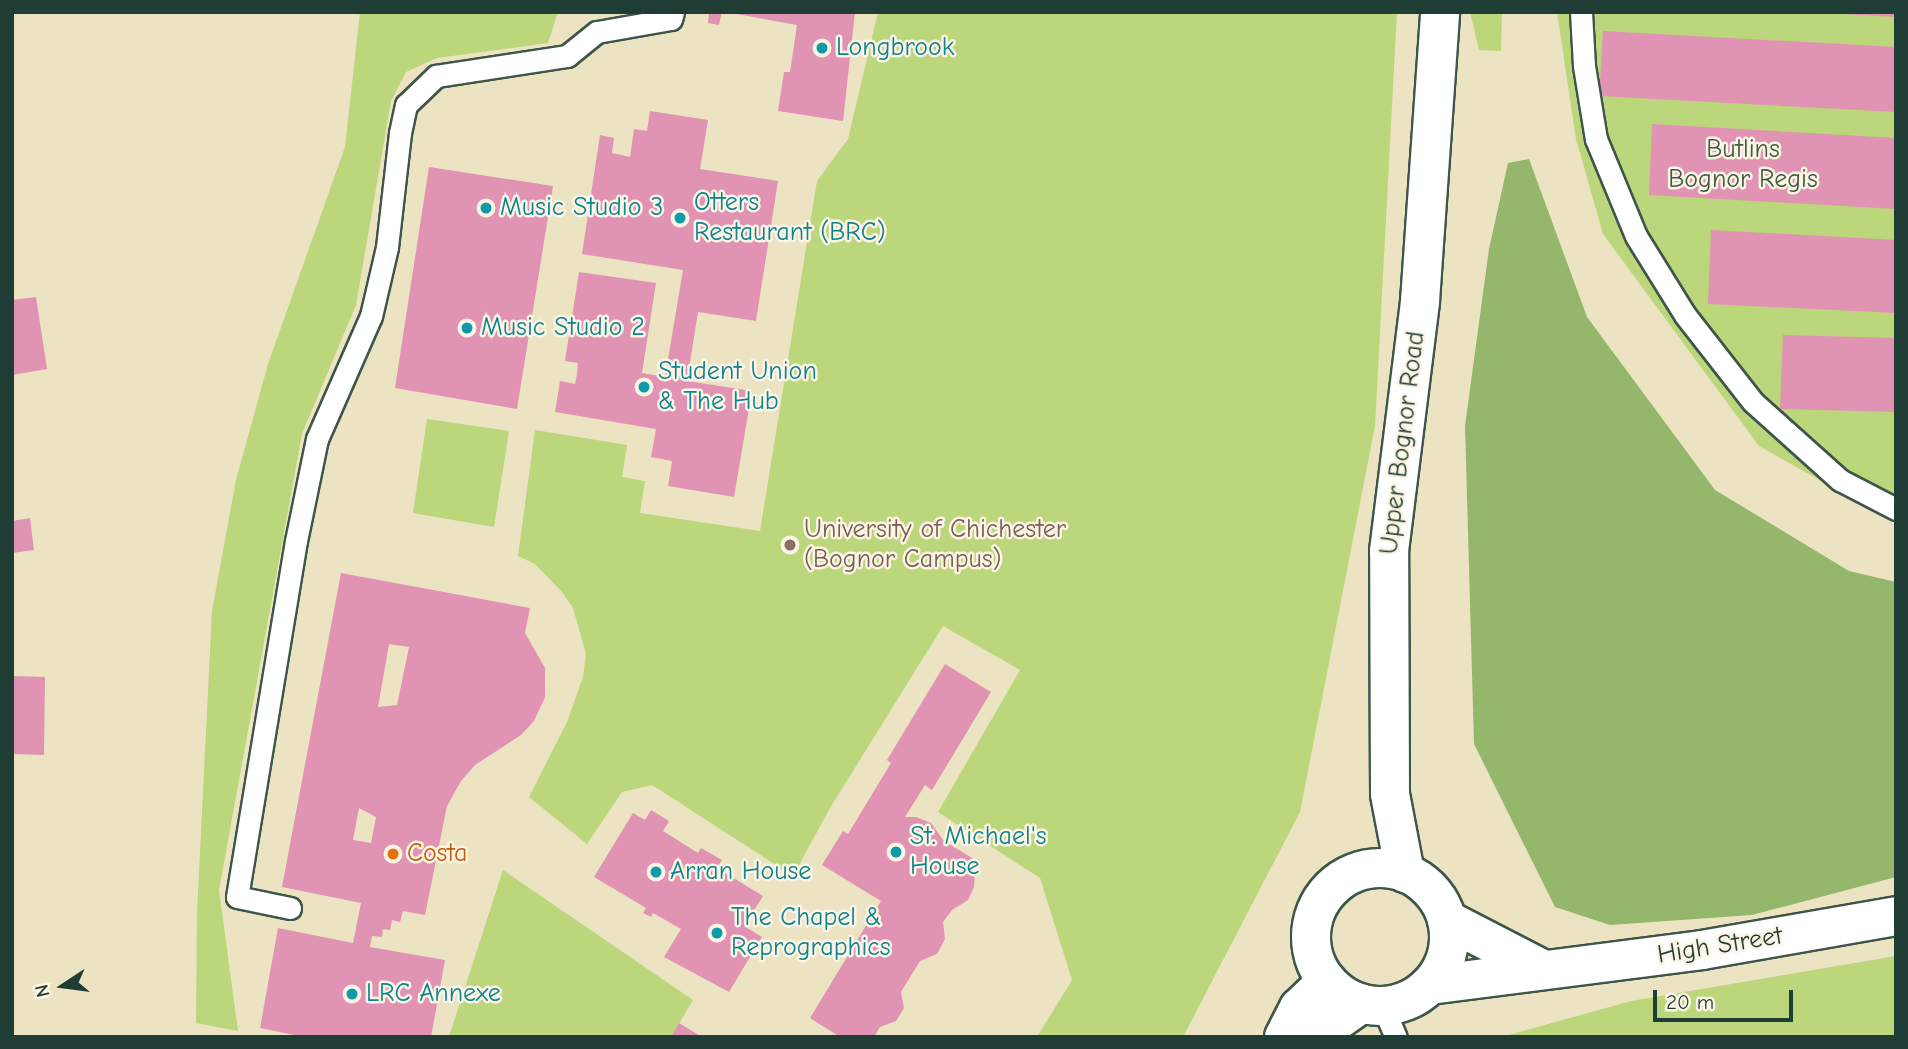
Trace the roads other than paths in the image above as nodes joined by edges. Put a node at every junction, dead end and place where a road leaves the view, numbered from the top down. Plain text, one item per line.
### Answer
1 (673, 12) edge
2 (1440, 12) edge
3 (1581, 12) edge
4 (1896, 509) edge
5 (1390, 794) junction
6 (1362, 870) junction
7 (1405, 873) junction
8 (290, 908) dead end
9 (1896, 916) edge
10 (1447, 919) junction
11 (1544, 970) junction
12 (1327, 981) junction
13 (1430, 985) junction
14 (1380, 1016) edge
15 (1284, 1037) edge
16 (1314, 1037) edge

1 - 8 lane
2 - 5 main road, Upper Bognor Road
3 - 4 lane
5 - 6 main road
5 - 7 main road, Upper Bognor Road
6 - 7 main road
6 - 12 main road
7 - 10 main road
9 - 11 main road, High Street
10 - 11 main road
10 - 13 main road
11 - 13 main road, High Street
12 - 14 main road
12 - 15 main road
13 - 14 main road
14 - 16 main road

